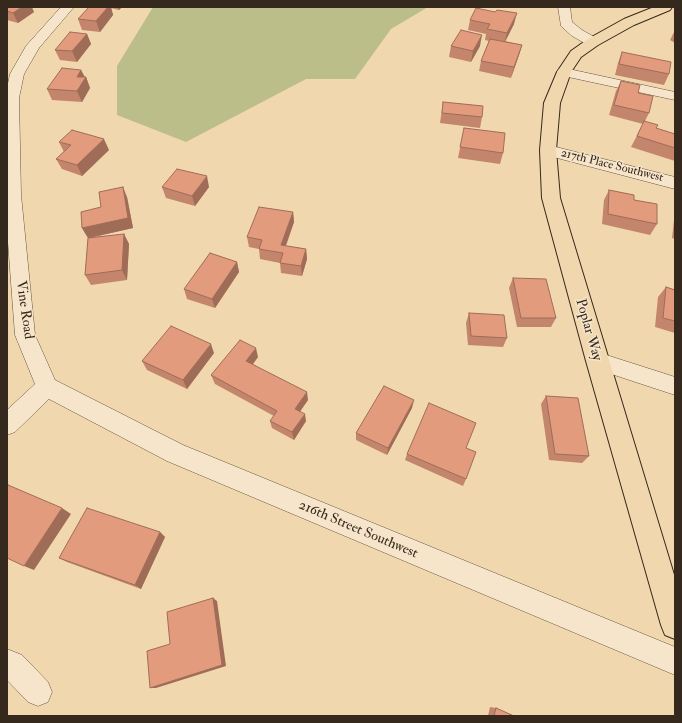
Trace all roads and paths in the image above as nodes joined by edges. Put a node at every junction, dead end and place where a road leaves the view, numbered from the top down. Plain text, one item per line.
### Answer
1 (68, 7) edge
2 (564, 7) edge
3 (665, 7) edge
4 (593, 42) junction
5 (564, 72) junction
6 (675, 96) edge
7 (548, 150) junction
8 (675, 183) edge
9 (10, 196) edge
10 (596, 360) junction
11 (675, 386) edge
12 (47, 387) junction
13 (7, 425) edge
14 (675, 625) edge
15 (675, 661) edge
16 (7, 663) edge
17 (38, 692) dead end

1 - 9 street, Vine Road
2 - 4 street
3 - 4 main road, Poplar Way
4 - 5 main road, Poplar Way
5 - 6 street
5 - 7 main road, Poplar Way
7 - 8 street, 217th Place Southwest
7 - 10 main road, Poplar Way
9 - 12 street, Vine Road
10 - 11 street
10 - 14 main road, Poplar Way
12 - 13 street
12 - 15 street, 216th Street Southwest
16 - 17 street

